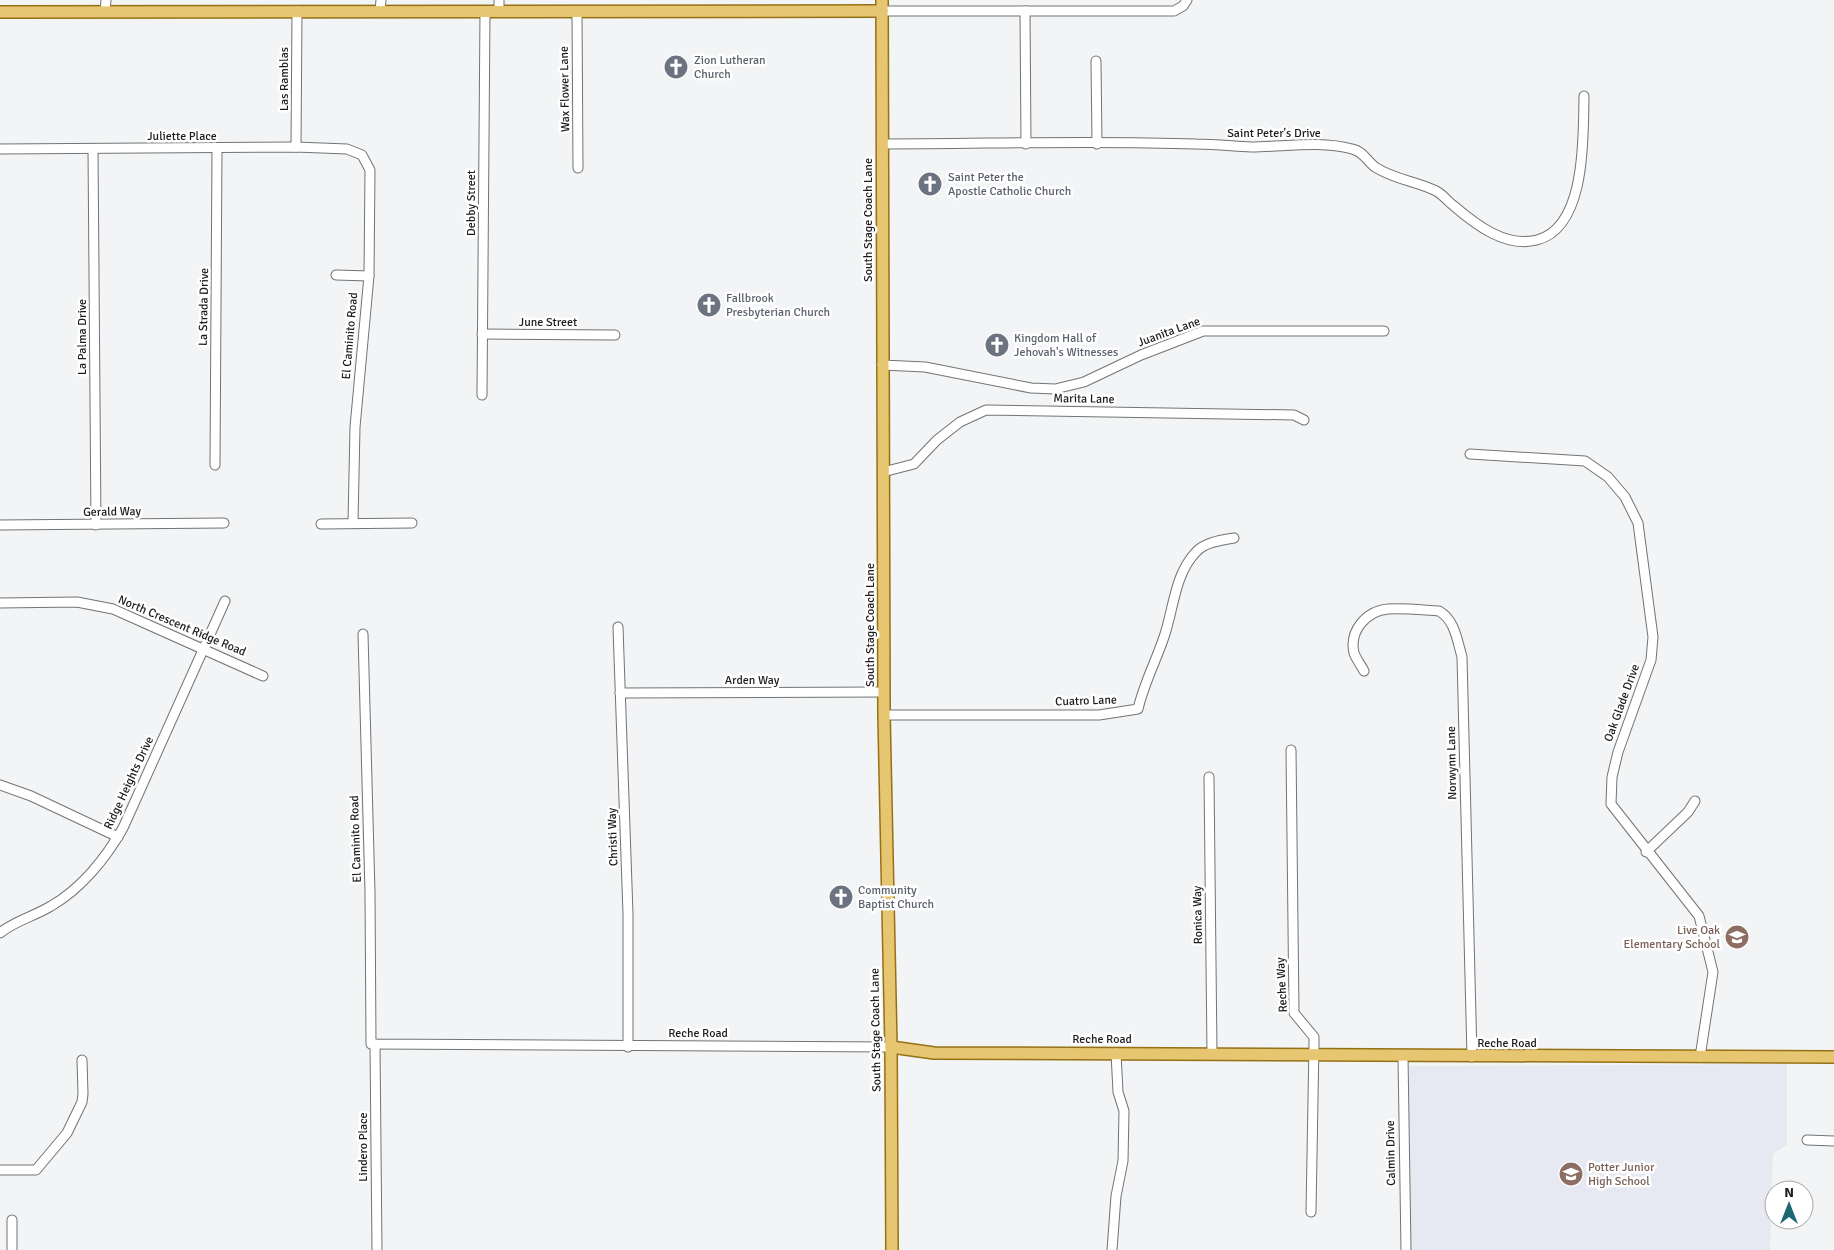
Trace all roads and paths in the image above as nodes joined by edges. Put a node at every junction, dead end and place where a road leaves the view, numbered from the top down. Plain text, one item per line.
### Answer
1 (1187, 0) edge
2 (106, 5) edge
3 (380, 5) edge
4 (499, 6) edge
5 (882, 6) edge
6 (297, 11) junction
7 (485, 11) junction
8 (576, 11) junction
9 (1025, 11) junction
10 (0, 12) edge
11 (1096, 60) dead end
12 (1584, 96) dead end
13 (882, 144) junction
14 (1026, 144) junction
15 (1097, 144) junction
16 (296, 147) junction
17 (0, 149) edge
18 (93, 149) junction
19 (217, 149) junction
20 (362, 155) joint
21 (578, 168) dead end
22 (336, 275) dead end
23 (369, 276) junction
24 (1384, 331) dead end
25 (482, 334) junction
26 (615, 335) dead end
27 (882, 365) junction
28 (482, 395) dead end
29 (1304, 420) dead end
30 (1470, 454) dead end
31 (215, 465) dead end
32 (883, 472) junction
33 (353, 522) junction
34 (224, 523) dead end
35 (412, 523) dead end
36 (321, 524) dead end
37 (0, 525) edge
38 (96, 525) junction
39 (1234, 538) dead end
40 (225, 601) dead end
41 (0, 603) edge
42 (618, 627) dead end
43 (363, 634) dead end
44 (204, 647) junction
45 (1364, 671) dead end
46 (263, 676) dead end
47 (884, 692) junction
48 (620, 693) junction
49 (884, 715) junction
50 (1291, 750) dead end
51 (1209, 777) dead end
52 (0, 785) edge
53 (1695, 801) dead end
54 (118, 837) junction
55 (1646, 852) junction
56 (0, 932) edge
57 (373, 1044) junction
58 (628, 1047) junction
59 (891, 1047) junction
60 (1116, 1053) junction
61 (1212, 1053) junction
62 (1314, 1055) junction
63 (1403, 1056) junction
64 (1472, 1057) junction
65 (1700, 1057) junction
66 (1834, 1057) edge
67 (82, 1060) dead end
68 (1807, 1140) dead end
69 (1834, 1141) edge
70 (0, 1170) edge
71 (1311, 1212) dead end
72 (12, 1220) dead end
73 (12, 1250) edge
74 (376, 1250) edge
75 (892, 1250) edge
76 (1112, 1250) edge
77 (1406, 1250) edge

1 - 9 street
2 - 6 main road
2 - 10 main road
3 - 6 main road
3 - 7 main road
4 - 7 main road
4 - 8 main road
5 - 8 main road
5 - 9 street
5 - 13 main road, South Stage Coach Lane
6 - 16 street, Las Ramblas
7 - 25 street, Debby Street
8 - 21 street, Wax Flower Lane
9 - 14 street
11 - 15 street
12 - 15 street, Saint Peter's Drive
13 - 14 street, Saint Peter's Drive
13 - 27 main road, South Stage Coach Lane
14 - 15 street, Saint Peter's Drive
16 - 19 street, Juliette Place
16 - 20 street, Juliette Place
17 - 18 street, Juliette Place
18 - 19 street, Juliette Place
18 - 38 street, La Palma Drive
19 - 31 street, La Strada Drive
20 - 23 street, El Caminito Road
22 - 23 street
23 - 33 street, El Caminito Road
24 - 27 street, Juanita Lane
25 - 26 street, June Street
25 - 28 street, Debby Street
27 - 32 main road, South Stage Coach Lane
29 - 32 street, Marita Lane
30 - 55 street, Oak Glade Drive
32 - 47 main road, South Stage Coach Lane
33 - 35 street
33 - 36 street
34 - 38 street, Gerald Way
37 - 38 street, Gerald Way
39 - 49 street, Cuatro Lane
40 - 44 street, Ridge Heights Drive
41 - 44 street, North Crescent Ridge Road
42 - 48 street, Christi Way
43 - 57 street, El Caminito Road
44 - 46 street, North Crescent Ridge Road
44 - 54 street, Ridge Heights Drive
45 - 64 street, Norwynn Lane
47 - 48 street, Arden Way
47 - 49 main road, South Stage Coach Lane
48 - 58 street, Christi Way
49 - 59 main road, South Stage Coach Lane
50 - 62 street, Reche Way
51 - 61 street, Ronica Way
52 - 54 street
53 - 55 street
54 - 56 street, Ridge Heights Drive
55 - 65 street, Oak Glade Drive
57 - 58 street, Reche Road
57 - 74 street, Lindero Place
58 - 59 street, Reche Road
59 - 60 main road, Reche Road
59 - 75 main road, South Stage Coach Lane
60 - 61 main road, Reche Road
60 - 76 street
61 - 62 main road, Reche Road
62 - 63 main road, Reche Road
62 - 71 street, Reche Way
63 - 64 main road, Reche Road
63 - 77 street, Calmin Drive
64 - 65 main road, Reche Road
65 - 66 main road, Reche Road
67 - 70 street
68 - 69 street
72 - 73 street

